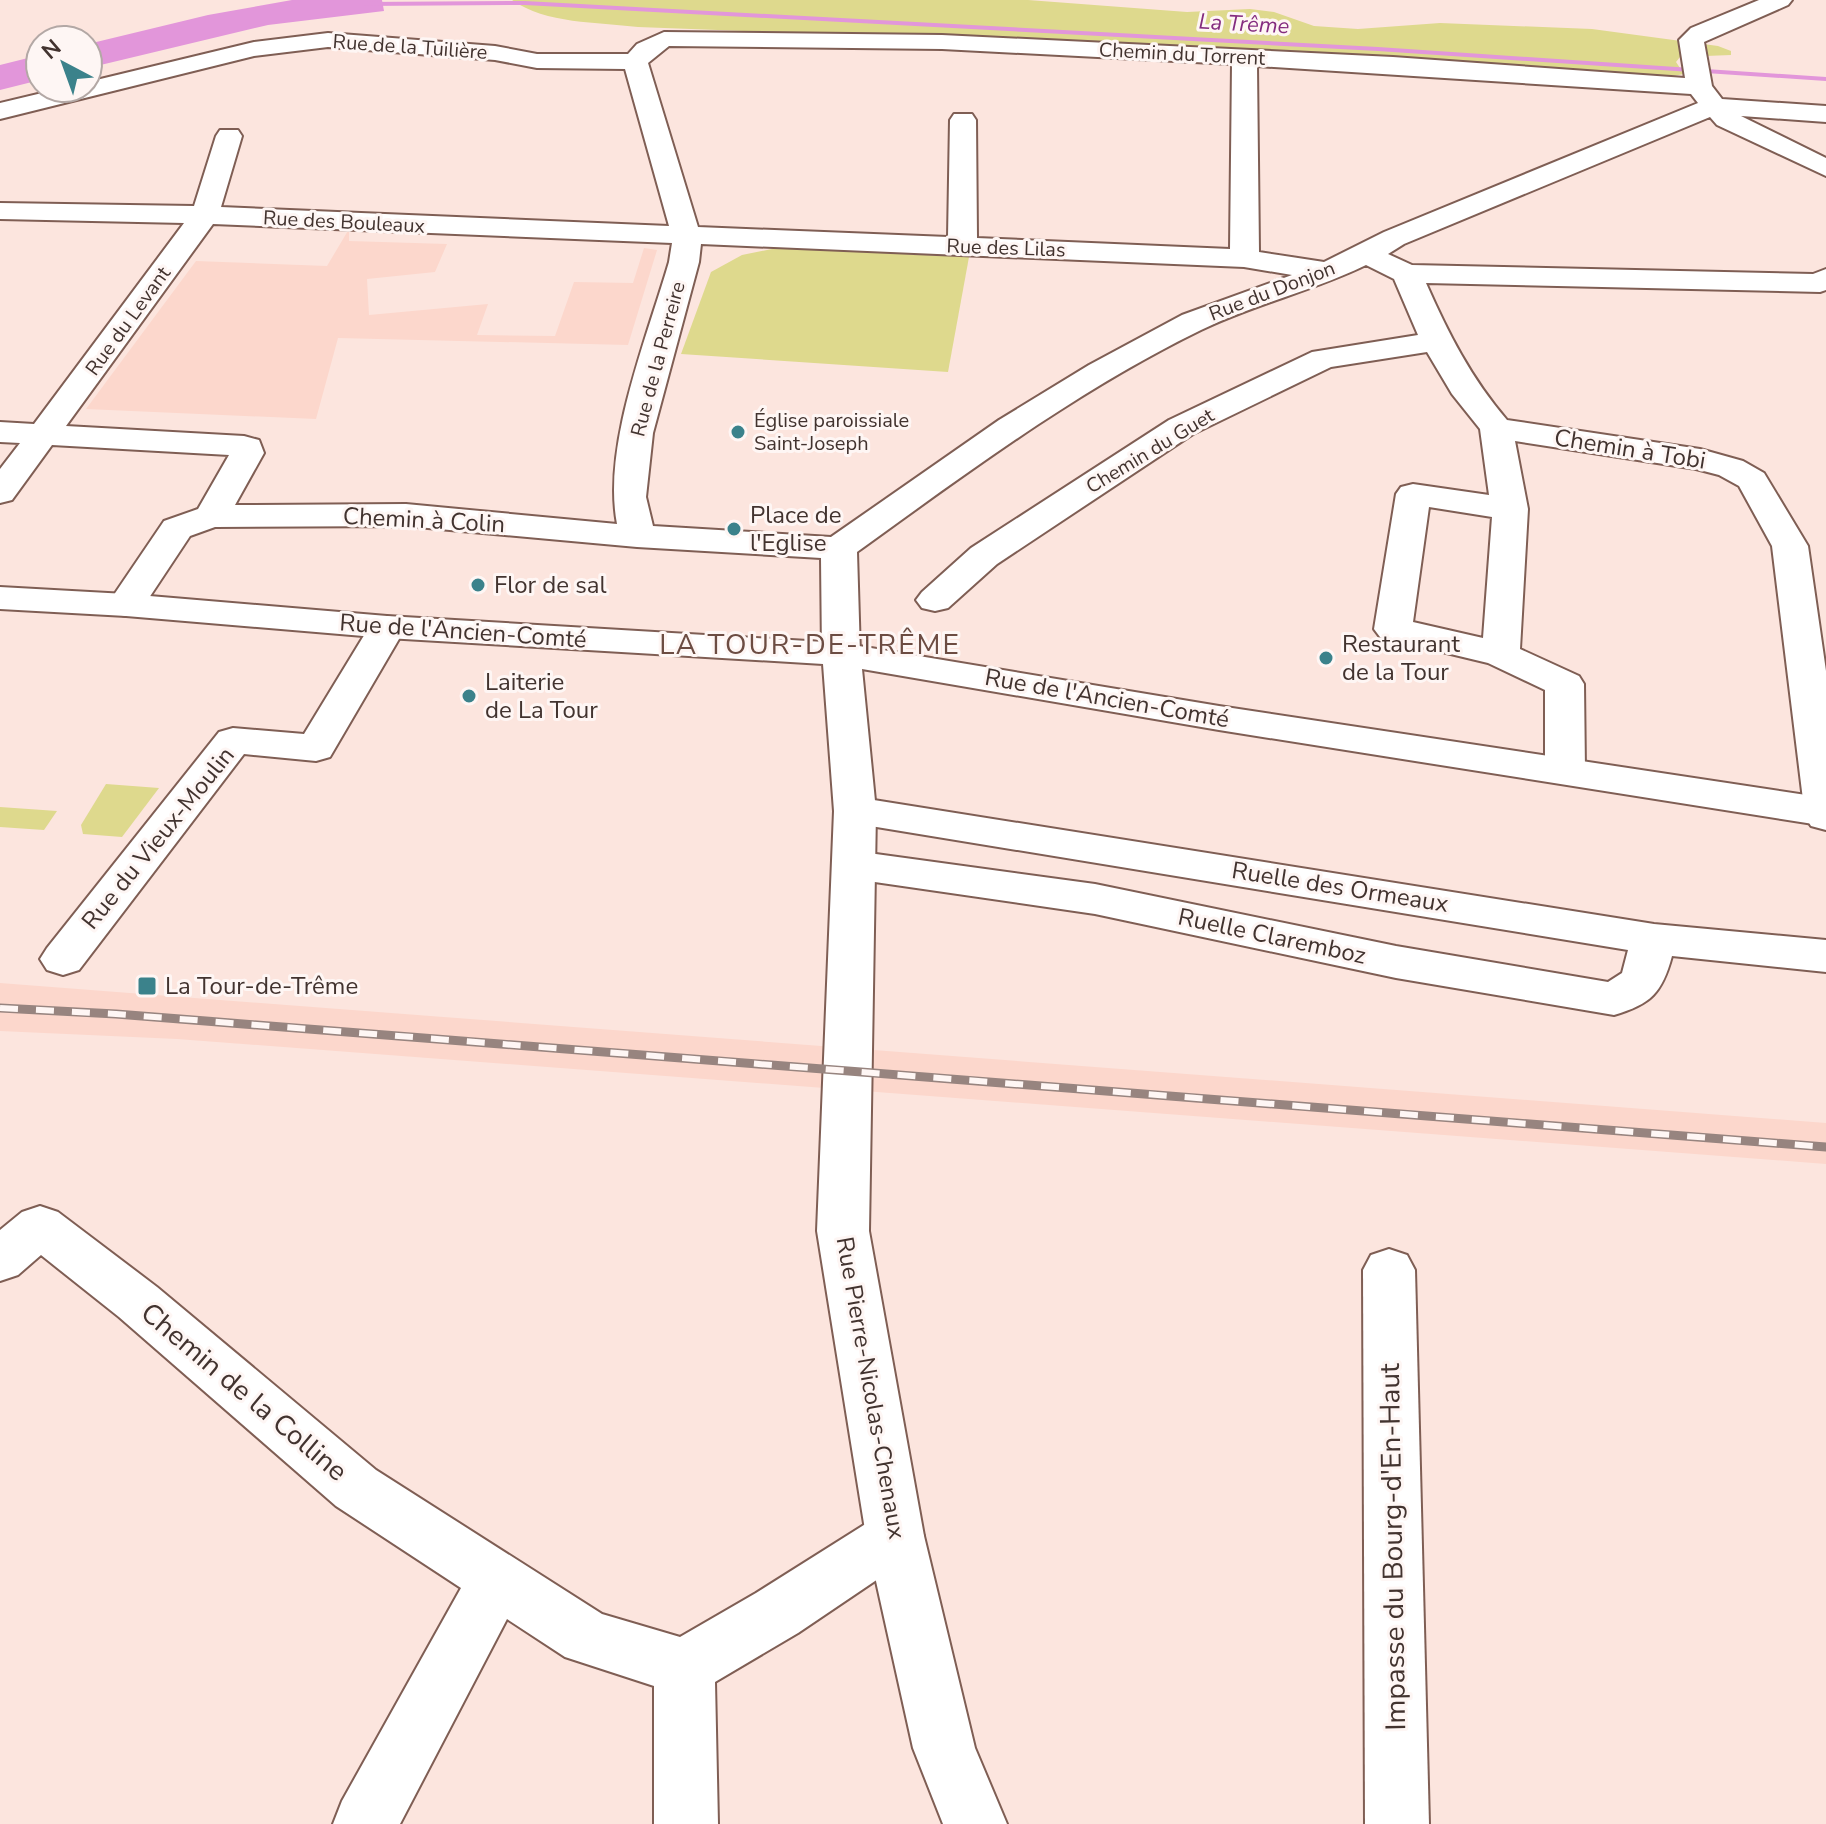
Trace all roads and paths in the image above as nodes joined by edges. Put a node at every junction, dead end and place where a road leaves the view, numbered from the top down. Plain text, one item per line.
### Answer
1 (1780, 0) edge
2 (1244, 57) junction
3 (635, 62) junction
4 (1703, 91) junction
5 (0, 111) edge
6 (1826, 114) edge
7 (963, 120) dead end
8 (229, 136) dead end
9 (1826, 168) edge
10 (0, 211) edge
11 (205, 215) junction
12 (687, 237) junction
13 (962, 246) junction
14 (1368, 255) junction
15 (1244, 258) junction
16 (1324, 271) junction
17 (1407, 274) junction
18 (1826, 278) edge
19 (1436, 341) junction
20 (1496, 428) junction
21 (0, 432) edge
22 (44, 434) junction
23 (0, 493) edge
24 (1511, 509) junction
25 (211, 516) junction
26 (637, 536) junction
27 (1790, 546) junction
28 (839, 548) junction
29 (1826, 551) edge
30 (0, 598) edge
31 (935, 600) dead end
32 (126, 605) junction
33 (387, 627) junction
34 (841, 654) junction
35 (1501, 654) junction
36 (1565, 770) junction
37 (855, 811) junction
38 (1826, 813) edge
39 (854, 865) junction
40 (1654, 939) junction
41 (1826, 956) edge
42 (63, 959) dead end
43 (0, 1260) edge
44 (1389, 1270) dead end
45 (895, 1536) junction
46 (497, 1580) junction
47 (684, 1667) junction
48 (365, 1824) edge
49 (686, 1824) edge
50 (975, 1824) edge
51 (1397, 1824) edge

1 - 4 street
2 - 3 street, Chemin du Torrent
2 - 4 street, Chemin du Torrent
2 - 15 street
3 - 5 street, Rue de la Tuilière
3 - 12 street, Rue de la Perreire
4 - 6 street, Chemin du Torrent
4 - 9 street
4 - 14 street, Rue du Donjon
7 - 13 street
8 - 11 street, Rue du Levant
10 - 11 street, Rue des Bouleaux
11 - 12 street, Rue des Bouleaux
11 - 22 street, Rue du Levant
12 - 13 street, Rue des Lilas
12 - 26 street, Rue de la Perreire
13 - 15 street, Rue des Lilas
14 - 16 street, Rue du Donjon
14 - 17 street
15 - 16 street, Rue des Lilas
16 - 28 street, Rue du Donjon
17 - 18 street
17 - 19 street
19 - 20 street
19 - 31 street, Chemin du Guet
20 - 24 street
20 - 27 street, Chemin à Tobi
21 - 22 street
22 - 23 street, Rue du Levant
22 - 25 street
24 - 35 street
24 - 35 street
25 - 26 street, Chemin à Colin
25 - 32 street
26 - 28 street
27 - 29 street
27 - 38 street, Chemin à Tobi
28 - 34 street
30 - 32 street, Rue de l'Ancien-Comté
32 - 33 street, Rue de l'Ancien-Comté
33 - 34 street, Rue de l'Ancien-Comté
33 - 42 street, Rue du Vieux-Moulin
34 - 36 street, Rue de l'Ancien-Comté
34 - 37 street, Rue Pierre-Nicolas-Chenaux
35 - 36 street
36 - 38 street, Rue de l'Ancien-Comté
37 - 39 street, Rue Pierre-Nicolas-Chenaux
37 - 40 street, Ruelle des Ormeaux
39 - 40 street, Ruelle Claremboz
39 - 45 street, Rue Pierre-Nicolas-Chenaux
40 - 41 street, Ruelle des Ormeaux
43 - 46 street, Chemin de la Colline
44 - 51 street, Impasse du Bourg-d'En-Haut
45 - 47 street
45 - 50 street, Rue Pierre-Nicolas-Chenaux
46 - 47 street, Chemin de la Colline
46 - 48 street
47 - 49 street

